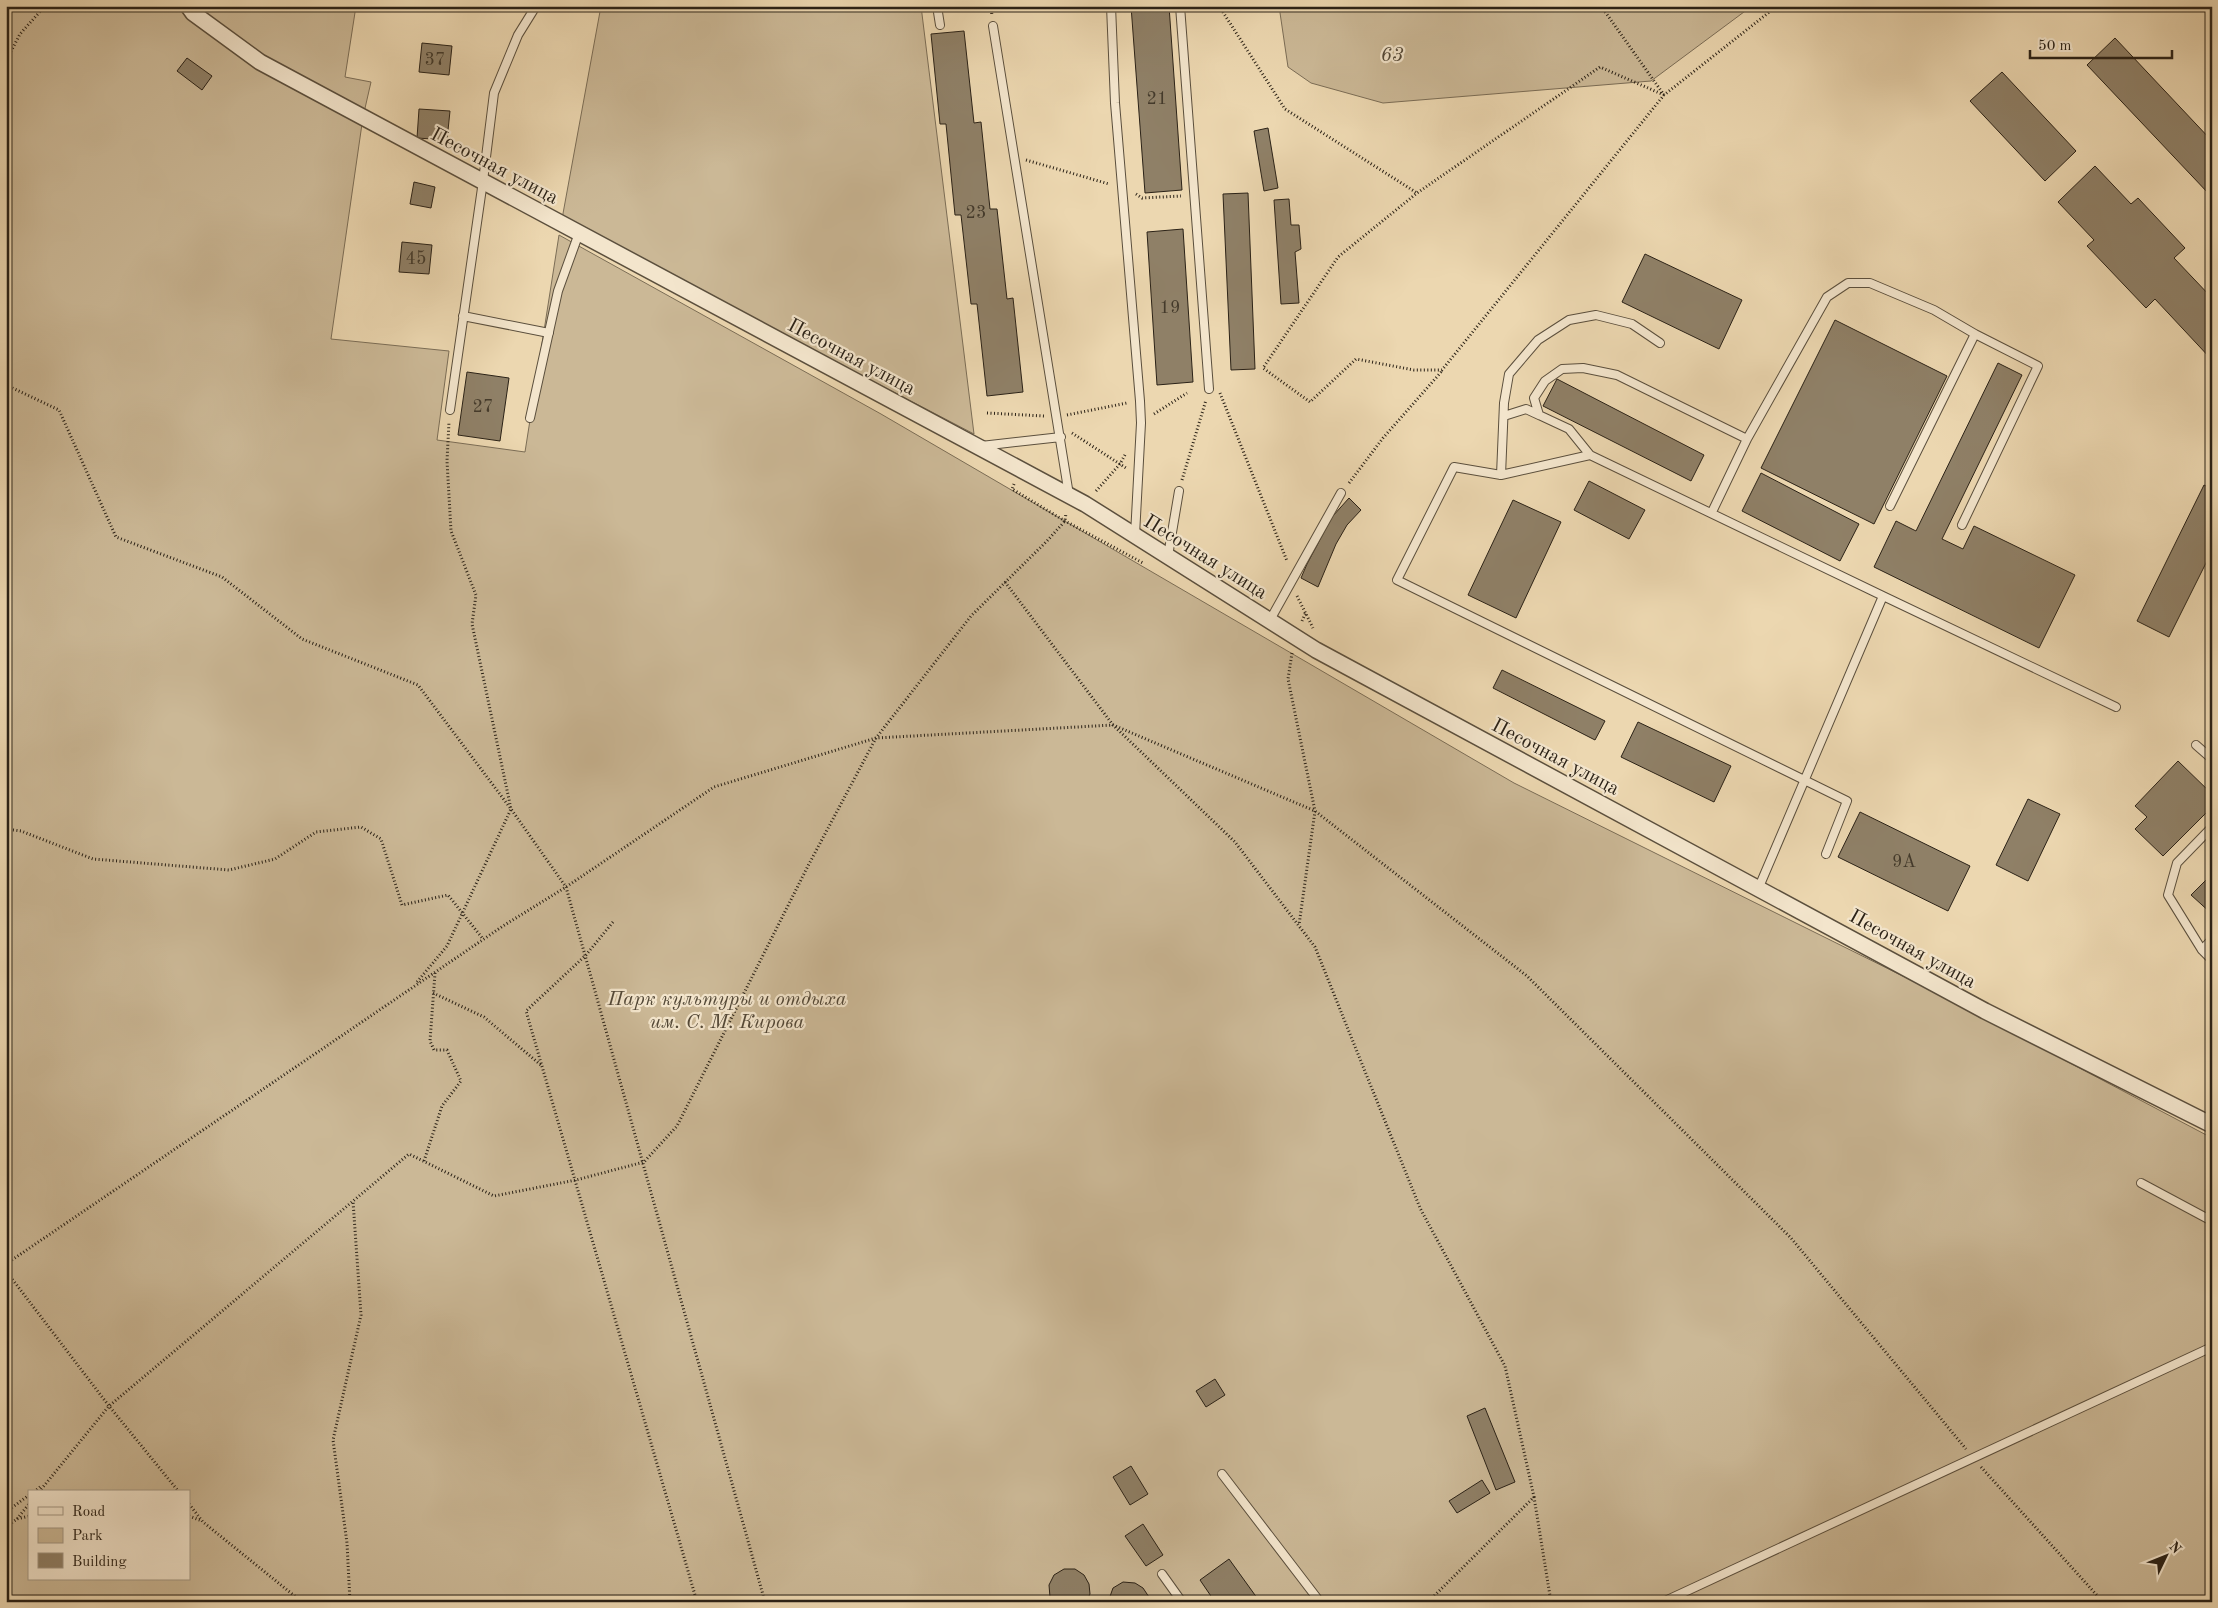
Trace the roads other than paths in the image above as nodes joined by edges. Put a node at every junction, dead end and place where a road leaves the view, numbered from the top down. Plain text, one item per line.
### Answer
1 (188, 6) edge
2 (536, 6) edge
3 (937, 6) edge
4 (1111, 6) edge
5 (1180, 6) edge
6 (940, 25) dead end
7 (993, 26) dead end
8 (483, 181) junction
9 (579, 233) junction
10 (463, 316) junction
11 (549, 333) junction
12 (1975, 334) junction
13 (1660, 343) dead end
14 (1209, 389) road end
15 (450, 410) road end
16 (1539, 415) junction
17 (1504, 416) junction
18 (530, 418) dead end
19 (1061, 437) junction
20 (1748, 439) junction
21 (978, 446) junction
22 (1590, 455) junction
23 (1501, 475) junction
24 (1179, 491) road end
25 (1342, 492) road end
26 (1069, 495) junction
27 (1890, 506) dead end
28 (1712, 512) junction
29 (1962, 525) dead end
30 (1134, 535) junction
31 (1168, 556) junction
32 (1882, 596) junction
33 (1270, 620) junction
34 (2116, 707) dead end
35 (2196, 745) dead end
36 (2212, 759) edge
37 (1804, 780) junction
38 (2212, 827) edge
39 (1826, 854) dead end
40 (1759, 887) junction
41 (2212, 939) edge
42 (2202, 950) junction
43 (2212, 960) edge
44 (2212, 1126) edge
45 (2141, 1183) dead end
46 (2212, 1221) edge
47 (2212, 1347) edge
48 (1222, 1474) dead end
49 (1162, 1574) dead end
50 (1182, 1602) edge
51 (1320, 1602) edge
52 (1663, 1602) edge

1 - 8 street, Песочная улица
2 - 8 lane
3 - 6 lane
4 - 30 lane
5 - 14 lane
7 - 19 lane
8 - 9 street, Песочная улица
8 - 10 lane
9 - 11 lane
9 - 21 street, Песочная улица
10 - 11 lane
10 - 15 lane
11 - 18 lane
12 - 20 lane
12 - 27 lane
12 - 29 lane
13 - 17 lane
16 - 17 lane
16 - 20 lane
16 - 22 lane
17 - 23 lane
19 - 21 lane
19 - 26 lane
20 - 28 lane
21 - 26 street, Песочная улица
22 - 23 lane
22 - 28 lane
23 - 37 lane
24 - 31 lane
25 - 33 lane
26 - 30 street, Песочная улица
28 - 32 lane
30 - 31 street, Песочная улица
31 - 33 street, Песочная улица
32 - 34 lane
32 - 37 lane
33 - 40 street, Песочная улица
35 - 36 lane
37 - 39 lane
37 - 40 lane
38 - 42 lane
40 - 44 street, Песочная улица
41 - 42 lane
42 - 43 lane
45 - 46 lane
47 - 52 lane
48 - 51 lane
49 - 50 lane

